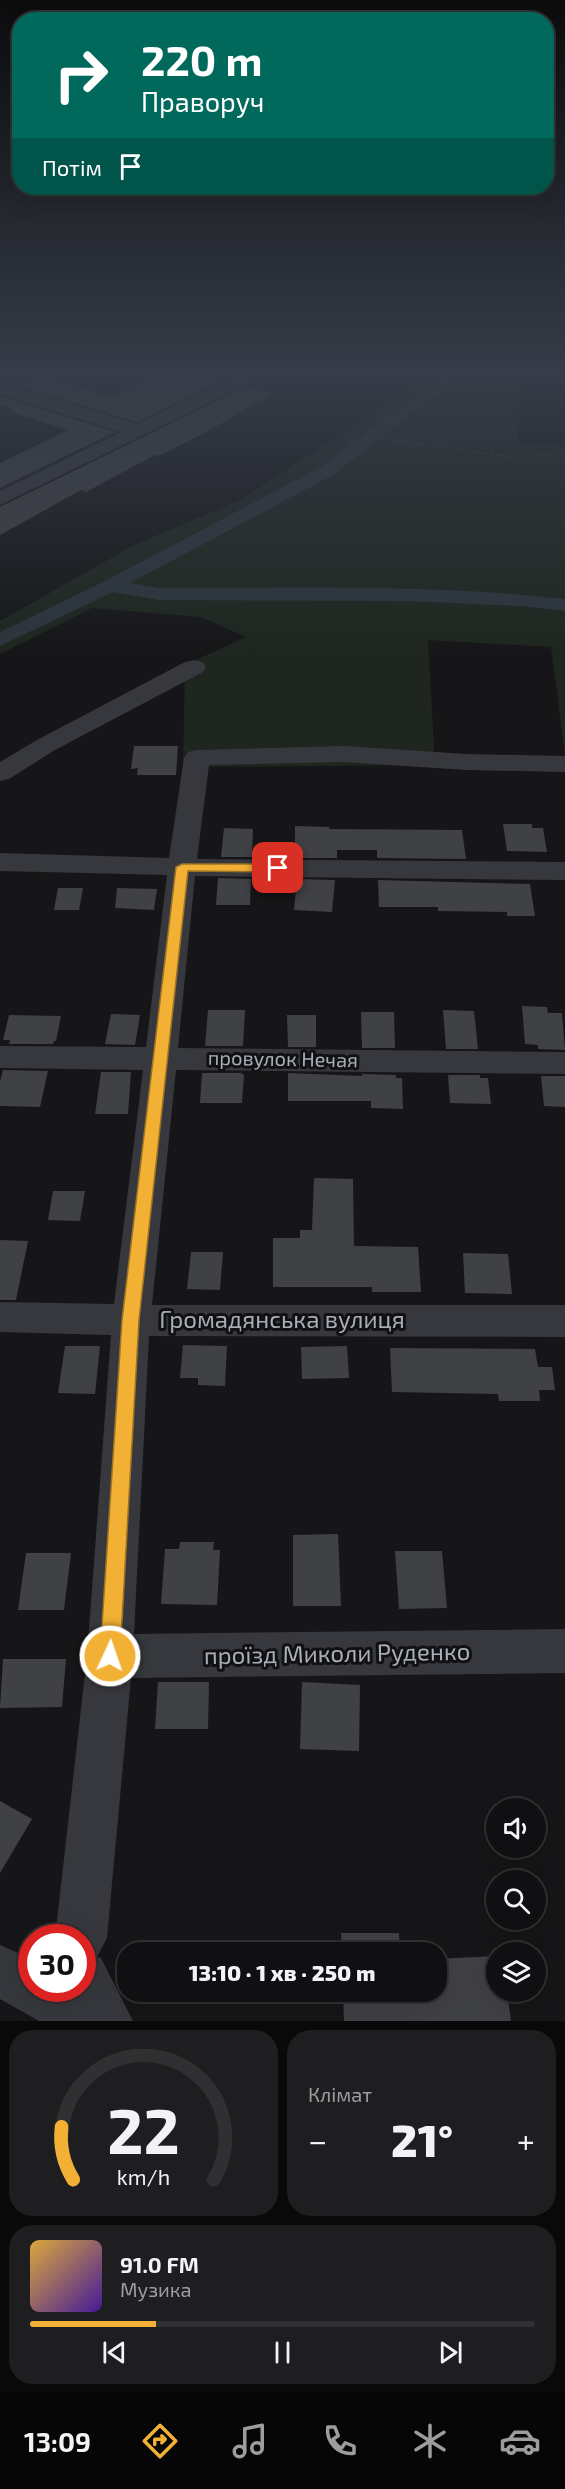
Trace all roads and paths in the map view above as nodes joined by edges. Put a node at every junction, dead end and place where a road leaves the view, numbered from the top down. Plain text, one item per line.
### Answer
1 (67, 466) edge
2 (0, 499) edge
3 (194, 667) dead end
4 (565, 764) edge
5 (0, 773) edge
6 (0, 862) edge
7 (182, 867) junction
8 (565, 870) edge
9 (0, 1057) edge
10 (162, 1057) junction
11 (565, 1063) edge
12 (0, 1317) edge
13 (131, 1320) junction
14 (565, 1321) edge
15 (565, 1651) edge
16 (110, 1656) junction
17 (82, 1924) edge
18 (0, 1971) edge
19 (18, 1981) edge
20 (56, 2002) edge
21 (96, 2002) edge
22 (92, 2021) edge
23 (106, 2021) edge

1 - 2 street
3 - 5 street
4 - 7 street
6 - 7 street
7 - 8 street
7 - 10 street
9 - 10 street, провулок Нечая
10 - 11 street, провулок Нечая
10 - 13 street
12 - 13 street, Громадянська вулиця
13 - 14 street, Громадянська вулиця
13 - 16 street
15 - 16 street, проїзд Миколи Руденко
16 - 17 street
18 - 19 street
20 - 22 street
21 - 23 street

